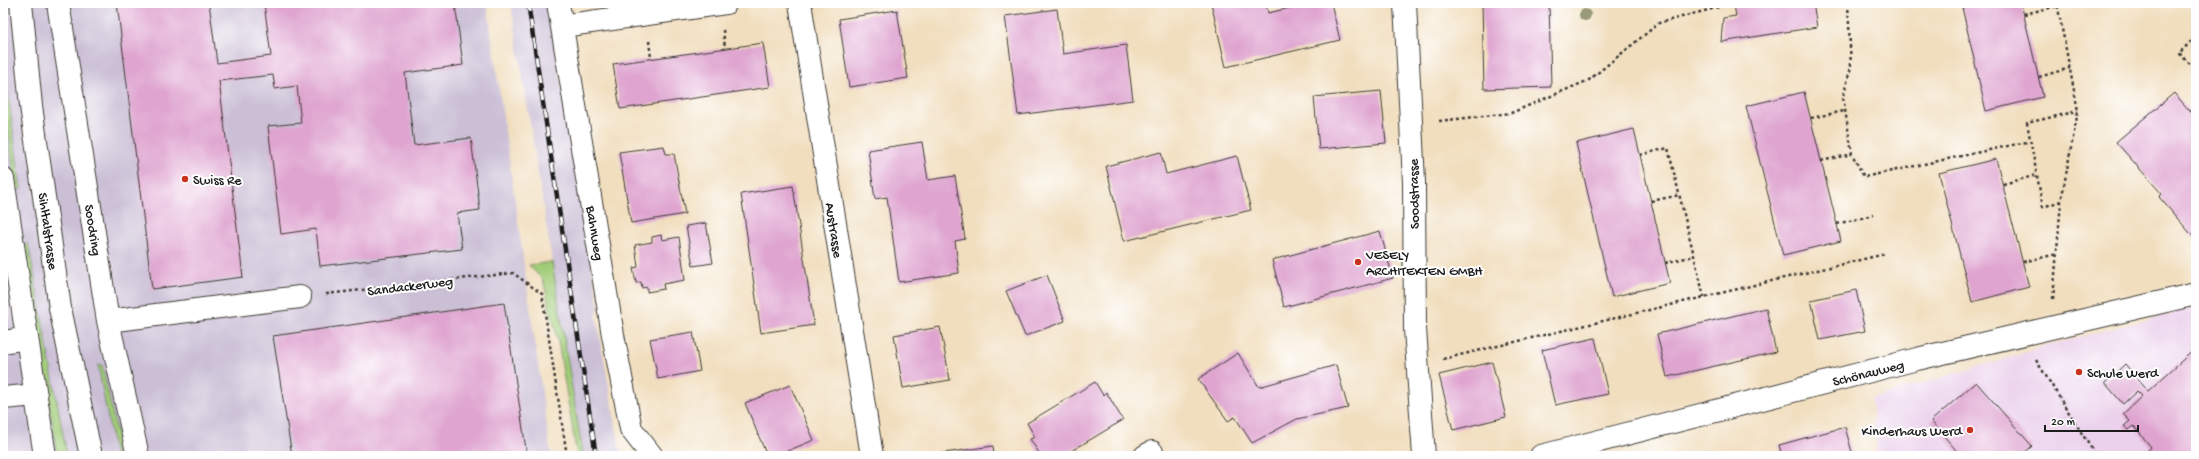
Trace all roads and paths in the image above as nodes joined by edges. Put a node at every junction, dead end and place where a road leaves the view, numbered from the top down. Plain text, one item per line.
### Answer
1 (21, 3) edge
2 (58, 3) edge
3 (558, 3) edge
4 (726, 3) edge
5 (800, 3) edge
6 (1405, 3) edge
7 (1723, 3) edge
8 (1848, 3) edge
9 (2058, 4) edge
10 (2024, 14) dead end
11 (562, 26) junction
12 (2196, 37) edge
13 (2070, 68) junction
14 (2196, 70) edge
15 (2039, 76) dead end
16 (2078, 111) junction
17 (1844, 112) junction
18 (1811, 118) dead end
19 (1434, 122) dead end
20 (2031, 141) junction
21 (1852, 154) junction
22 (1640, 155) dead end
23 (1821, 161) dead end
24 (2037, 175) junction
25 (3, 179) edge
26 (2003, 184) dead end
27 (1680, 195) junction
28 (1651, 201) dead end
29 (2061, 201) junction
30 (1873, 215) dead end
31 (1837, 224) dead end
32 (1885, 254) dead end
33 (2057, 254) junction
34 (1694, 256) junction
35 (2023, 262) dead end
36 (1665, 263) dead end
37 (2196, 294) edge
38 (300, 297) joint
39 (1704, 297) junction
40 (108, 321) junction
41 (2051, 328) junction
42 (27, 338) junction
43 (3, 342) edge
44 (2035, 359) dead end
45 (1440, 360) dead end
46 (36, 395) junction
47 (3, 398) edge
48 (45, 456) edge
49 (91, 456) edge
50 (138, 456) edge
51 (567, 456) edge
52 (652, 456) edge
53 (872, 456) edge
54 (1424, 456) edge
55 (1541, 456) edge
56 (2096, 456) edge

1 - 49 street, Sihltalstrasse
2 - 40 street, Soodring
3 - 11 street, Bahnweg
4 - 11 street
5 - 53 street, Austrasse
6 - 54 street, Soodstrasse
7 - 19 path
8 - 17 path
9 - 10 path
9 - 13 path
11 - 52 street, Bahnweg
12 - 14 path
13 - 15 path
13 - 16 path
16 - 20 path
16 - 29 path
17 - 18 path
17 - 21 path
20 - 21 path
20 - 24 path
21 - 23 path
22 - 27 path
24 - 26 path
24 - 29 path
25 - 42 street
27 - 28 path
27 - 34 path
29 - 33 path
30 - 31 path
32 - 39 path
33 - 35 path
33 - 41 path
34 - 36 path
34 - 39 path
37 - 41 street, Schönauweg
38 - 40 street
38 - 51 path, Sandackerweg
39 - 45 path
40 - 50 street, Soodring
41 - 55 street, Schönauweg
42 - 43 street
42 - 46 street
44 - 56 path
46 - 47 street
46 - 48 street

